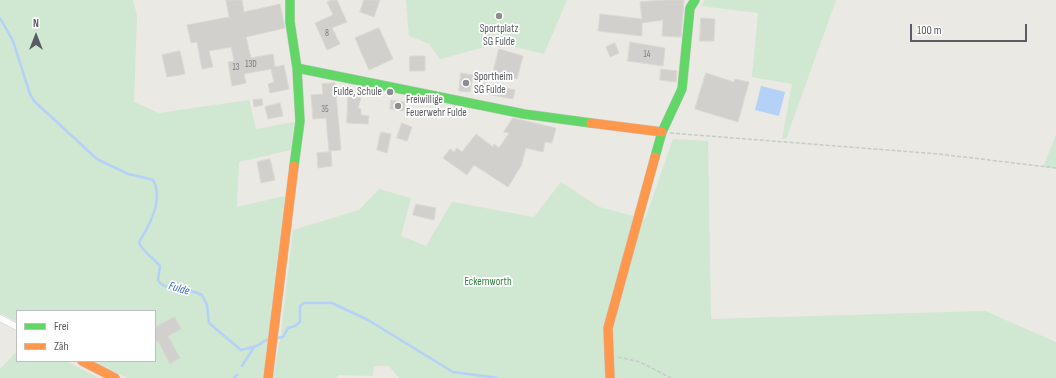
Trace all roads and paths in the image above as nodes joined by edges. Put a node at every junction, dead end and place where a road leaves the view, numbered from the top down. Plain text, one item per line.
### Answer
1 (290, 0) edge
2 (695, 0) edge
3 (297, 68) junction
4 (662, 132) junction
5 (1056, 168) edge
6 (0, 318) edge
7 (16, 326) edge
8 (609, 355) junction
9 (84, 362) edge
10 (115, 378) edge
11 (268, 378) edge
12 (610, 378) edge
13 (671, 378) edge

1 - 3 street
2 - 4 street
3 - 4 street
3 - 11 street
4 - 5 path
4 - 8 street
6 - 7 street
8 - 12 street
8 - 13 path
9 - 10 street

